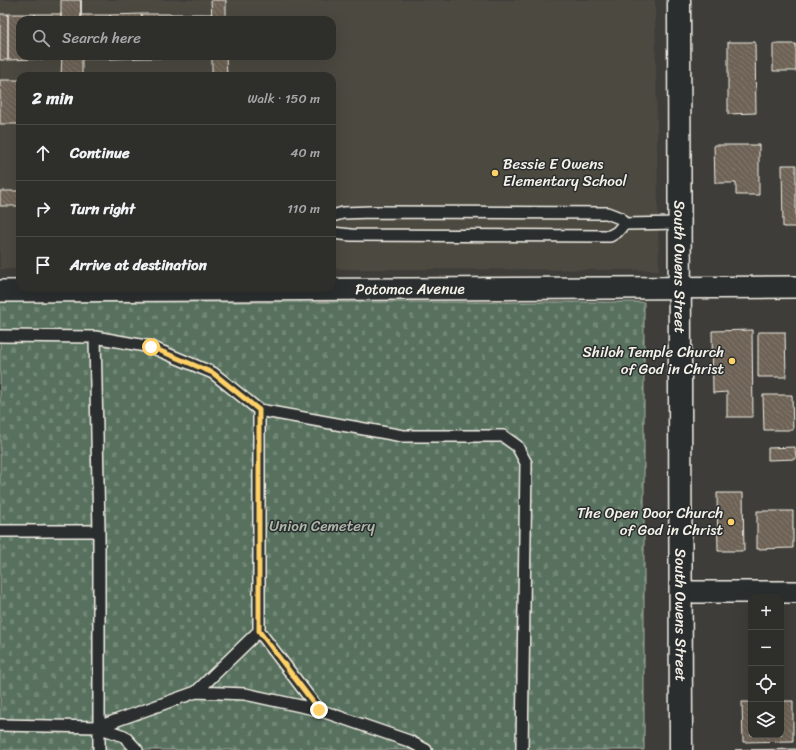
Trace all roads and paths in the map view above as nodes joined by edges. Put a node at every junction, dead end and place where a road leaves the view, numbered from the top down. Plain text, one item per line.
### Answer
1 (679, 0) edge
2 (336, 215) edge
3 (680, 223) junction
4 (624, 224) junction
5 (336, 233) edge
6 (796, 287) edge
7 (680, 288) junction
8 (336, 289) edge
9 (0, 291) edge
10 (16, 291) edge
11 (0, 336) edge
12 (95, 337) junction
13 (259, 410) junction
14 (0, 531) edge
15 (99, 531) junction
16 (681, 592) junction
17 (796, 592) edge
18 (259, 631) junction
19 (196, 692) junction
20 (319, 710) junction
21 (0, 725) edge
22 (98, 726) junction
23 (98, 750) edge
24 (137, 750) edge
25 (426, 750) edge
26 (522, 750) edge
27 (681, 750) edge

1 - 3 street, South Owens Street
2 - 4 lane
3 - 4 lane
3 - 7 street, South Owens Street
4 - 5 lane
6 - 7 street, Potomac Avenue
7 - 8 street, Potomac Avenue
7 - 16 street, South Owens Street
9 - 10 street, Potomac Avenue
11 - 12 lane
12 - 13 lane
12 - 15 lane
13 - 18 lane
13 - 26 lane
14 - 15 lane
15 - 22 lane
16 - 17 street
16 - 27 street, South Owens Street
18 - 19 lane
18 - 20 lane
19 - 20 lane
19 - 22 lane
20 - 25 lane
21 - 22 lane
22 - 23 lane
22 - 24 lane

